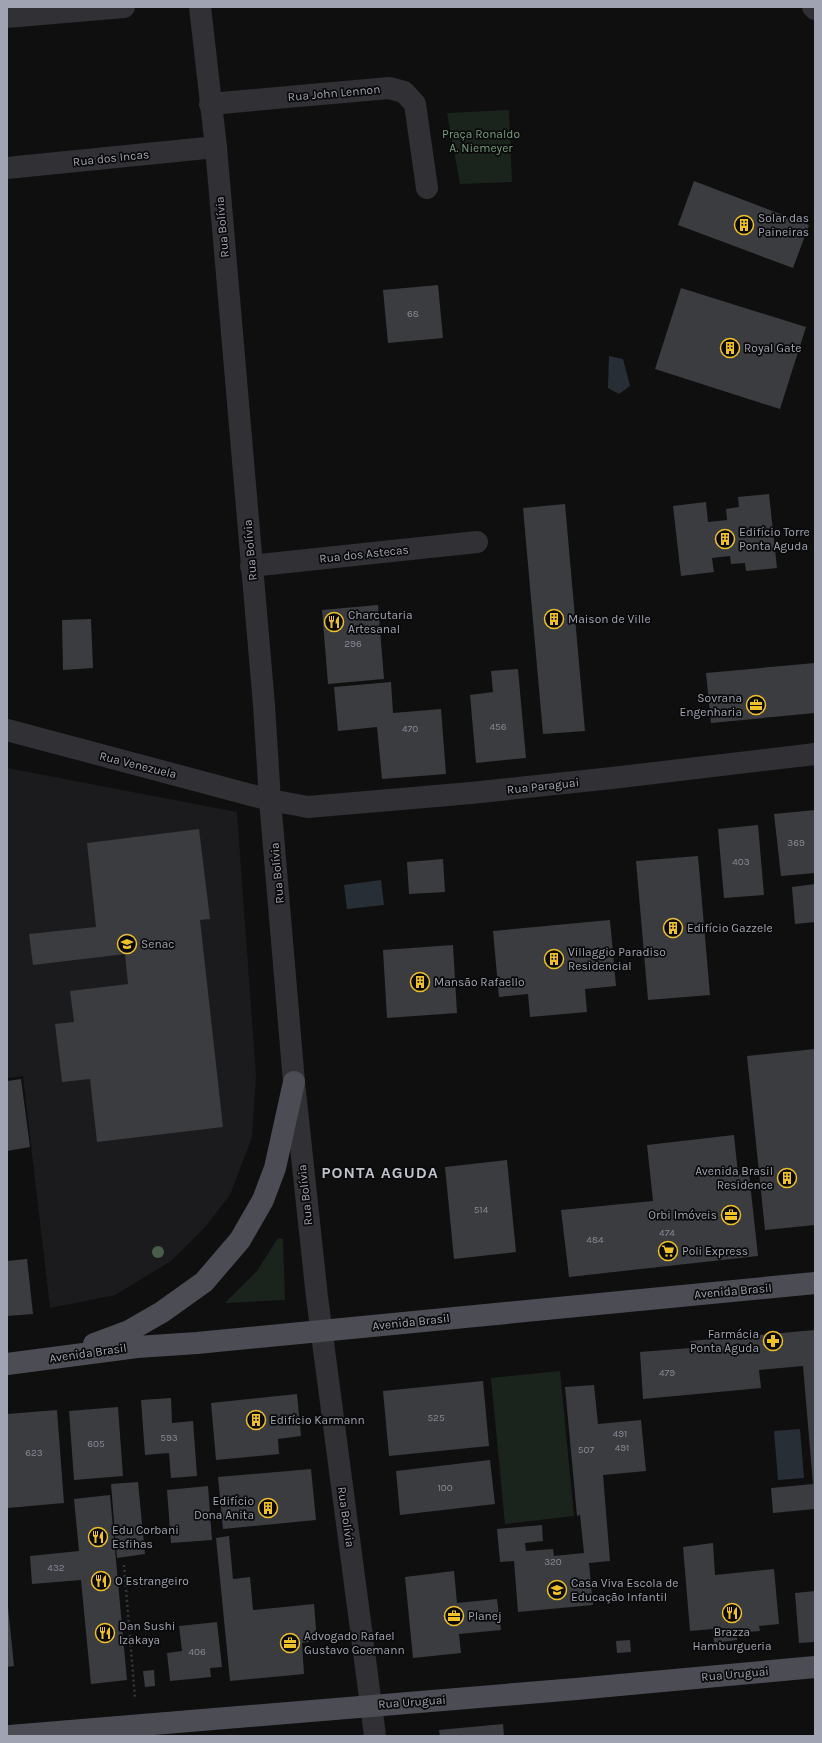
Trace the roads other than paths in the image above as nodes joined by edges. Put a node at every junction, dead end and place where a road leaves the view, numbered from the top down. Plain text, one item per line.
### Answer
1 (124, 7) edge
2 (200, 7) edge
3 (7, 17) edge
4 (210, 104) junction
5 (216, 147) junction
6 (7, 168) edge
7 (427, 188) dead end
8 (477, 542) dead end
9 (251, 566) junction
10 (7, 730) edge
11 (815, 754) edge
12 (270, 800) junction
13 (294, 1082) junction
14 (815, 1283) edge
15 (322, 1331) junction
16 (60, 1358) junction
17 (7, 1364) edge
18 (815, 1667) edge
19 (371, 1705) junction
20 (10, 1736) edge
21 (375, 1736) edge

1 - 3 street
2 - 4 street, Rua Bolívia
4 - 5 street, Rua Bolívia
4 - 7 street, Rua John Lennon
5 - 6 street, Rua dos Incas
5 - 9 street, Rua Bolívia
8 - 9 street, Rua dos Astecas
9 - 12 street, Rua Bolívia
10 - 12 street, Rua Venezuela
11 - 12 street, Rua Paraguai
12 - 13 street, Rua Bolívia
13 - 15 street, Rua Bolívia
13 - 16 main road
14 - 15 main road, Avenida Brasil
15 - 16 main road, Avenida Brasil
15 - 19 street, Rua Bolívia
16 - 17 main road, Avenida Brasil
18 - 19 main road, Rua Uruguai
19 - 20 main road, Rua Uruguai
19 - 21 street, Rua Bolívia

